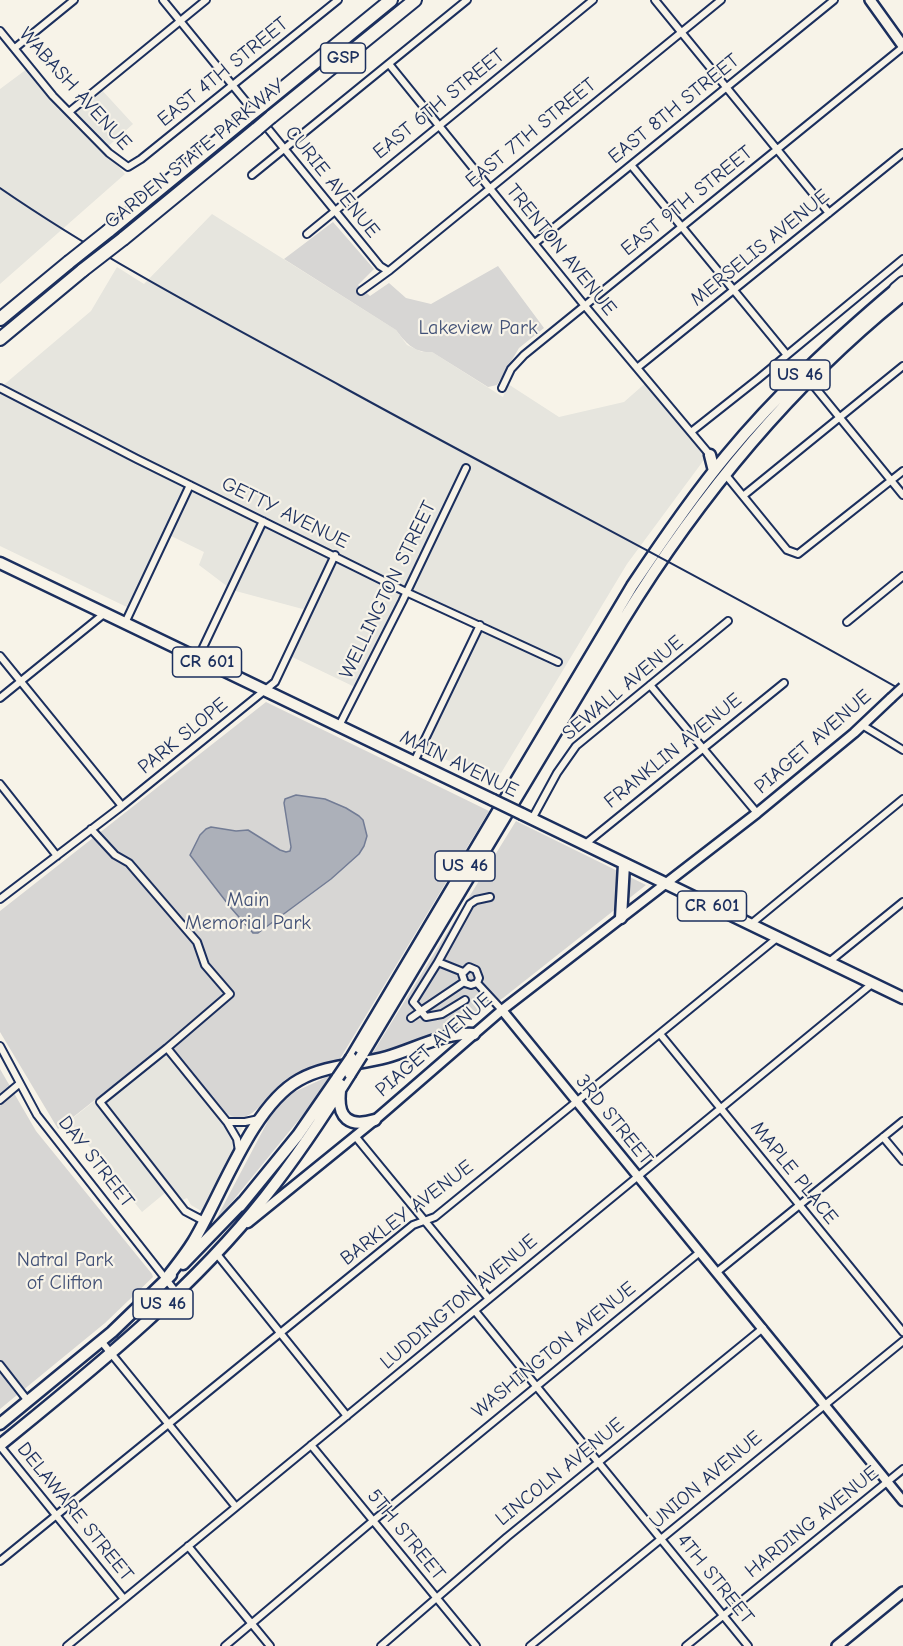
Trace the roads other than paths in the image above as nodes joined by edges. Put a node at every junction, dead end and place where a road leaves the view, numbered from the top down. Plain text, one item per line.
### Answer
1 (74, 0) edge
2 (163, 0) edge
3 (206, 0) edge
4 (337, 0) edge
5 (391, 0) edge
6 (415, 0) edge
7 (467, 0) edge
8 (593, 0) edge
9 (655, 0) edge
10 (721, 0) edge
11 (834, 0) edge
12 (870, 0) edge
13 (180, 21) junction
14 (0, 31) edge
15 (682, 32) junction
16 (903, 47) edge
17 (15, 48) junction
18 (389, 64) junction
19 (232, 85) junction
20 (727, 87) junction
21 (69, 112) junction
22 (439, 126) junction
23 (284, 149) junction
24 (777, 149) junction
25 (903, 153) edge
26 (631, 165) junction
27 (128, 167) joint
28 (252, 175) dead end
29 (490, 188) junction
30 (334, 211) junction
31 (829, 213) junction
32 (682, 227) junction
33 (307, 234) dead end
34 (535, 243) junction
35 (903, 258) edge
36 (388, 271) junction
37 (733, 290) junction
38 (362, 291) dead end
39 (901, 292) edge
40 (585, 306) junction
41 (0, 319) edge
42 (0, 339) edge
43 (787, 355) junction
44 (903, 366) edge
45 (637, 368) junction
46 (809, 380) junction
47 (502, 388) dead end
48 (1, 389) edge
49 (840, 417) junction
50 (691, 432) junction
51 (710, 454) joint
52 (466, 468) dead end
53 (903, 471) edge
54 (719, 473) junction
55 (891, 480) junction
56 (190, 485) junction
57 (903, 495) edge
58 (743, 496) junction
59 (262, 521) junction
60 (335, 555) junction
61 (0, 563) edge
62 (903, 576) edge
63 (406, 592) junction
64 (105, 613) junction
65 (728, 621) dead end
66 (847, 622) dead end
67 (125, 623) junction
68 (480, 625) junction
69 (0, 656) edge
70 (198, 658) junction
71 (558, 662) dead end
72 (21, 681) junction
73 (784, 683) dead end
74 (650, 685) junction
75 (903, 687) edge
76 (266, 690) junction
77 (0, 698) edge
78 (862, 725) junction
79 (339, 726) junction
80 (703, 748) junction
81 (903, 750) edge
82 (414, 762) junction
83 (0, 784) edge
84 (903, 799) edge
85 (122, 806) junction
86 (757, 813) junction
87 (527, 817) junction
88 (91, 829) junction
89 (584, 845) junction
90 (57, 856) junction
91 (624, 864) junction
92 (665, 884) junction
93 (490, 897) dead end
94 (0, 899) edge
95 (903, 902) edge
96 (621, 918) junction
97 (750, 925) junction
98 (777, 938) junction
99 (438, 962) junction
100 (829, 962) junction
101 (463, 972) junction
102 (464, 982) junction
103 (477, 983) junction
104 (873, 983) junction
105 (903, 998) edge
106 (465, 1000) dead end
107 (502, 1010) junction
108 (421, 1011) junction
109 (411, 1018) dead end
110 (474, 1034) junction
111 (660, 1034) junction
112 (0, 1046) edge
113 (167, 1048) junction
114 (19, 1084) junction
115 (341, 1090) junction
116 (0, 1100) edge
117 (577, 1101) junction
118 (721, 1108) junction
119 (259, 1119) junction
120 (375, 1120) junction
121 (903, 1121) edge
122 (227, 1122) junction
123 (356, 1136) junction
124 (883, 1137) junction
125 (240, 1154) junction
126 (903, 1161) edge
127 (638, 1176) junction
128 (243, 1202) junction
129 (799, 1205) junction
130 (425, 1220) junction
131 (204, 1221) junction
132 (233, 1233) junction
133 (700, 1252) junction
134 (216, 1253) junction
135 (717, 1272) junction
136 (166, 1279) junction
137 (176, 1292) junction
138 (489, 1299) junction
139 (475, 1311) junction
140 (763, 1328) junction
141 (903, 1332) edge
142 (280, 1333) junction
143 (101, 1341) junction
144 (903, 1341) edge
145 (111, 1355) junction
146 (0, 1365) edge
147 (537, 1385) junction
148 (28, 1401) junction
149 (824, 1404) junction
150 (347, 1416) junction
151 (0, 1424) edge
152 (168, 1424) junction
153 (311, 1445) junction
154 (0, 1446) edge
155 (598, 1462) junction
156 (903, 1469) edge
157 (887, 1482) junction
158 (903, 1501) edge
159 (236, 1507) junction
160 (56, 1515) junction
161 (374, 1520) junction
162 (662, 1539) junction
163 (188, 1546) junction
164 (0, 1561) edge
165 (903, 1592) edge
166 (124, 1599) junction
167 (436, 1599) junction
168 (723, 1616) junction
169 (252, 1624) junction
170 (66, 1646) edge
171 (225, 1646) edge
172 (270, 1646) edge
173 (381, 1646) edge
174 (476, 1646) edge
175 (530, 1646) edge
176 (686, 1646) edge
177 (748, 1646) edge
178 (837, 1646) edge

1 - 17 street
2 - 13 street, CURIE AVENUE
3 - 13 street
4 - 19 street, EAST 4TH STREET
5 - 41 highway, GARDEN STATE PARKWAY / GSP, bridge
6 - 42 highway, GARDEN STATE PARKWAY / GSP, bridge
7 - 18 street
8 - 22 street, EAST 6TH STREET
9 - 15 street
10 - 15 street, EAST 7TH STREET
11 - 20 street, EAST 8TH STREET
12 - 16 main road
13 - 19 street, CURIE AVENUE
13 - 21 street
14 - 17 street, WABASH AVENUE
15 - 20 street
15 - 29 street, EAST 7TH STREET
16 - 24 street, EAST 9TH STREET
17 - 21 street, WABASH AVENUE
18 - 22 street, TRENTON AVENUE
18 - 23 street
19 - 23 street, CURIE AVENUE
19 - 27 street, EAST 4TH STREET
20 - 24 street
20 - 26 street, EAST 8TH STREET
21 - 27 street, WABASH AVENUE
22 - 29 street, TRENTON AVENUE
22 - 30 street, EAST 6TH STREET
23 - 28 street
23 - 30 street, CURIE AVENUE
24 - 31 street
24 - 32 street, EAST 9TH STREET
25 - 31 street, MERSELIS AVENUE
26 - 32 street
26 - 34 street, EAST 8TH STREET
29 - 34 street, TRENTON AVENUE
29 - 36 street, EAST 7TH STREET
30 - 33 street, EAST 6TH STREET
30 - 36 street, CURIE AVENUE
31 - 37 street, MERSELIS AVENUE
32 - 37 street
32 - 40 street, EAST 9TH STREET
34 - 40 street, TRENTON AVENUE
35 - 43 street
36 - 38 street, EAST 7TH STREET
37 - 43 street
37 - 45 street, MERSELIS AVENUE
39 - 46 main road, US 46
39 - 54 main road, US 46
40 - 45 street, TRENTON AVENUE
40 - 47 street, EAST 9TH STREET
43 - 50 street
44 - 49 street
45 - 50 street, TRENTON AVENUE
46 - 49 street
46 - 54 main road, US 46
48 - 56 street, GETTY AVENUE
49 - 55 street
49 - 58 street
50 - 51 street, TRENTON AVENUE
51 - 54 main road
52 - 63 street, WELLINGTON STREET
53 - 55 street
54 - 58 street
54 - 115 main road, US 46, bridge
54 - 128 main road, US 46, bridge
55 - 57 street
55 - 58 street
56 - 59 street, GETTY AVENUE
56 - 67 street
59 - 60 street, GETTY AVENUE
59 - 70 street
60 - 63 street, GETTY AVENUE
60 - 76 street, PARK SLOPE
61 - 64 main road, MAIN AVENUE / CR 601
62 - 66 street
63 - 68 street, GETTY AVENUE
63 - 79 street, WELLINGTON STREET
64 - 67 main road, MAIN AVENUE / CR 601
64 - 72 street
65 - 74 street, SEWALL AVENUE
67 - 70 main road, MAIN AVENUE / CR 601
68 - 71 street, GETTY AVENUE
68 - 82 street
69 - 72 street
70 - 76 main road, MAIN AVENUE / CR 601
72 - 77 street
72 - 85 street
73 - 80 street, FRANKLIN AVENUE
74 - 80 street
74 - 87 street, SEWALL AVENUE
75 - 78 street, PIAGET AVENUE, bridge
76 - 79 main road, MAIN AVENUE / CR 601
76 - 85 street, PARK SLOPE
78 - 81 street
78 - 86 street, PIAGET AVENUE
79 - 82 main road, MAIN AVENUE / CR 601
80 - 86 street
80 - 89 street, FRANKLIN AVENUE
82 - 87 main road, MAIN AVENUE / CR 601, bridge
83 - 90 street
84 - 97 street
85 - 88 street, PARK SLOPE
86 - 92 street, PIAGET AVENUE
87 - 89 main road, MAIN AVENUE / CR 601
88 - 90 street, PARK SLOPE
88 - 113 street
89 - 91 main road, MAIN AVENUE / CR 601
90 - 94 street, PARK SLOPE
91 - 92 main road, MAIN AVENUE / CR 601
91 - 96 main road
92 - 96 street, PIAGET AVENUE
92 - 97 main road, MAIN AVENUE / CR 601
93 - 99 street
95 - 100 street
96 - 107 street, PIAGET AVENUE
97 - 98 main road, MAIN AVENUE / CR 601
98 - 100 main road, MAIN AVENUE / CR 601
98 - 111 street, BARKLEY AVENUE
99 - 101 street
99 - 108 street
100 - 104 main road, MAIN AVENUE / CR 601
101 - 102 street
101 - 103 street
102 - 103 street
102 - 108 street
103 - 107 street
104 - 105 main road, MAIN AVENUE / CR 601
104 - 118 street, LUDDINGTON AVENUE
106 - 108 street
107 - 110 street, PIAGET AVENUE
107 - 117 street, 3RD STREET
108 - 109 street
110 - 119 main road
110 - 120 street, PIAGET AVENUE
111 - 117 street, BARKLEY AVENUE
111 - 118 street, MAPLE PLACE
112 - 114 street, DAY STREET
113 - 122 street
113 - 131 street
114 - 116 street
114 - 136 street, DAY STREET
115 - 120 main road
115 - 132 main road, US 46
117 - 127 street, 3RD STREET
117 - 130 street, BARKLEY AVENUE
118 - 127 street, LUDDINGTON AVENUE
118 - 129 street, MAPLE PLACE
119 - 122 street
119 - 125 main road
120 - 123 street, PIAGET AVENUE
121 - 124 street
122 - 125 street
123 - 130 street
123 - 132 street, PIAGET AVENUE
124 - 126 street
124 - 129 street
125 - 131 main road
127 - 133 street, 3RD STREET
127 - 138 street, LUDDINGTON AVENUE
128 - 134 main road
128 - 136 main road, US 46
129 - 135 street
129 - 141 street, MAPLE PLACE
130 - 138 street
130 - 142 street, BARKLEY AVENUE
131 - 136 main road
132 - 134 main road, PIAGET AVENUE / US 46
133 - 135 street
133 - 147 street, WASHINGTON AVENUE
134 - 137 main road, PIAGET AVENUE / US 46
134 - 142 street
135 - 140 street
136 - 137 street, DAY STREET
136 - 143 main road, US 46
137 - 145 main road, PIAGET AVENUE / US 46
138 - 139 street, LUDDINGTON AVENUE
139 - 147 street, 4TH STREET
139 - 150 street, LUDDINGTON AVENUE
140 - 149 street
140 - 155 street, LINCOLN AVENUE
142 - 150 street
142 - 152 street, BARKLEY AVENUE
143 - 145 street
143 - 148 main road, US 46
144 - 149 street, UNION AVENUE
145 - 152 street
145 - 154 main road, PIAGET AVENUE / US 46
146 - 148 street
147 - 155 street, 4TH STREET
147 - 161 street, WASHINGTON AVENUE
148 - 151 main road, US 46
149 - 157 street
149 - 162 street, UNION AVENUE
150 - 153 street, LUDDINGTON AVENUE
152 - 159 street
152 - 160 street, BARKLEY AVENUE
153 - 159 street, LUDDINGTON AVENUE
153 - 161 street, 5TH STREET
154 - 160 street, DELAWARE STREET
155 - 162 street, 4TH STREET
155 - 167 street, LINCOLN AVENUE
156 - 157 street, HARDING AVENUE
157 - 158 street
157 - 168 street, HARDING AVENUE
159 - 163 street, LUDDINGTON AVENUE
160 - 164 street, BARKLEY AVENUE
160 - 166 street, DELAWARE STREET
161 - 167 street, 5TH STREET
161 - 169 street, WASHINGTON AVENUE
162 - 168 street, 4TH STREET
162 - 175 street, UNION AVENUE
163 - 166 street, LUDDINGTON AVENUE
163 - 169 street
165 - 178 main road
166 - 170 street, LUDDINGTON AVENUE
167 - 173 street, LINCOLN AVENUE
167 - 174 street, 5TH STREET
168 - 176 street, HARDING AVENUE
168 - 177 street, 4TH STREET
169 - 171 street, WASHINGTON AVENUE
169 - 172 street

